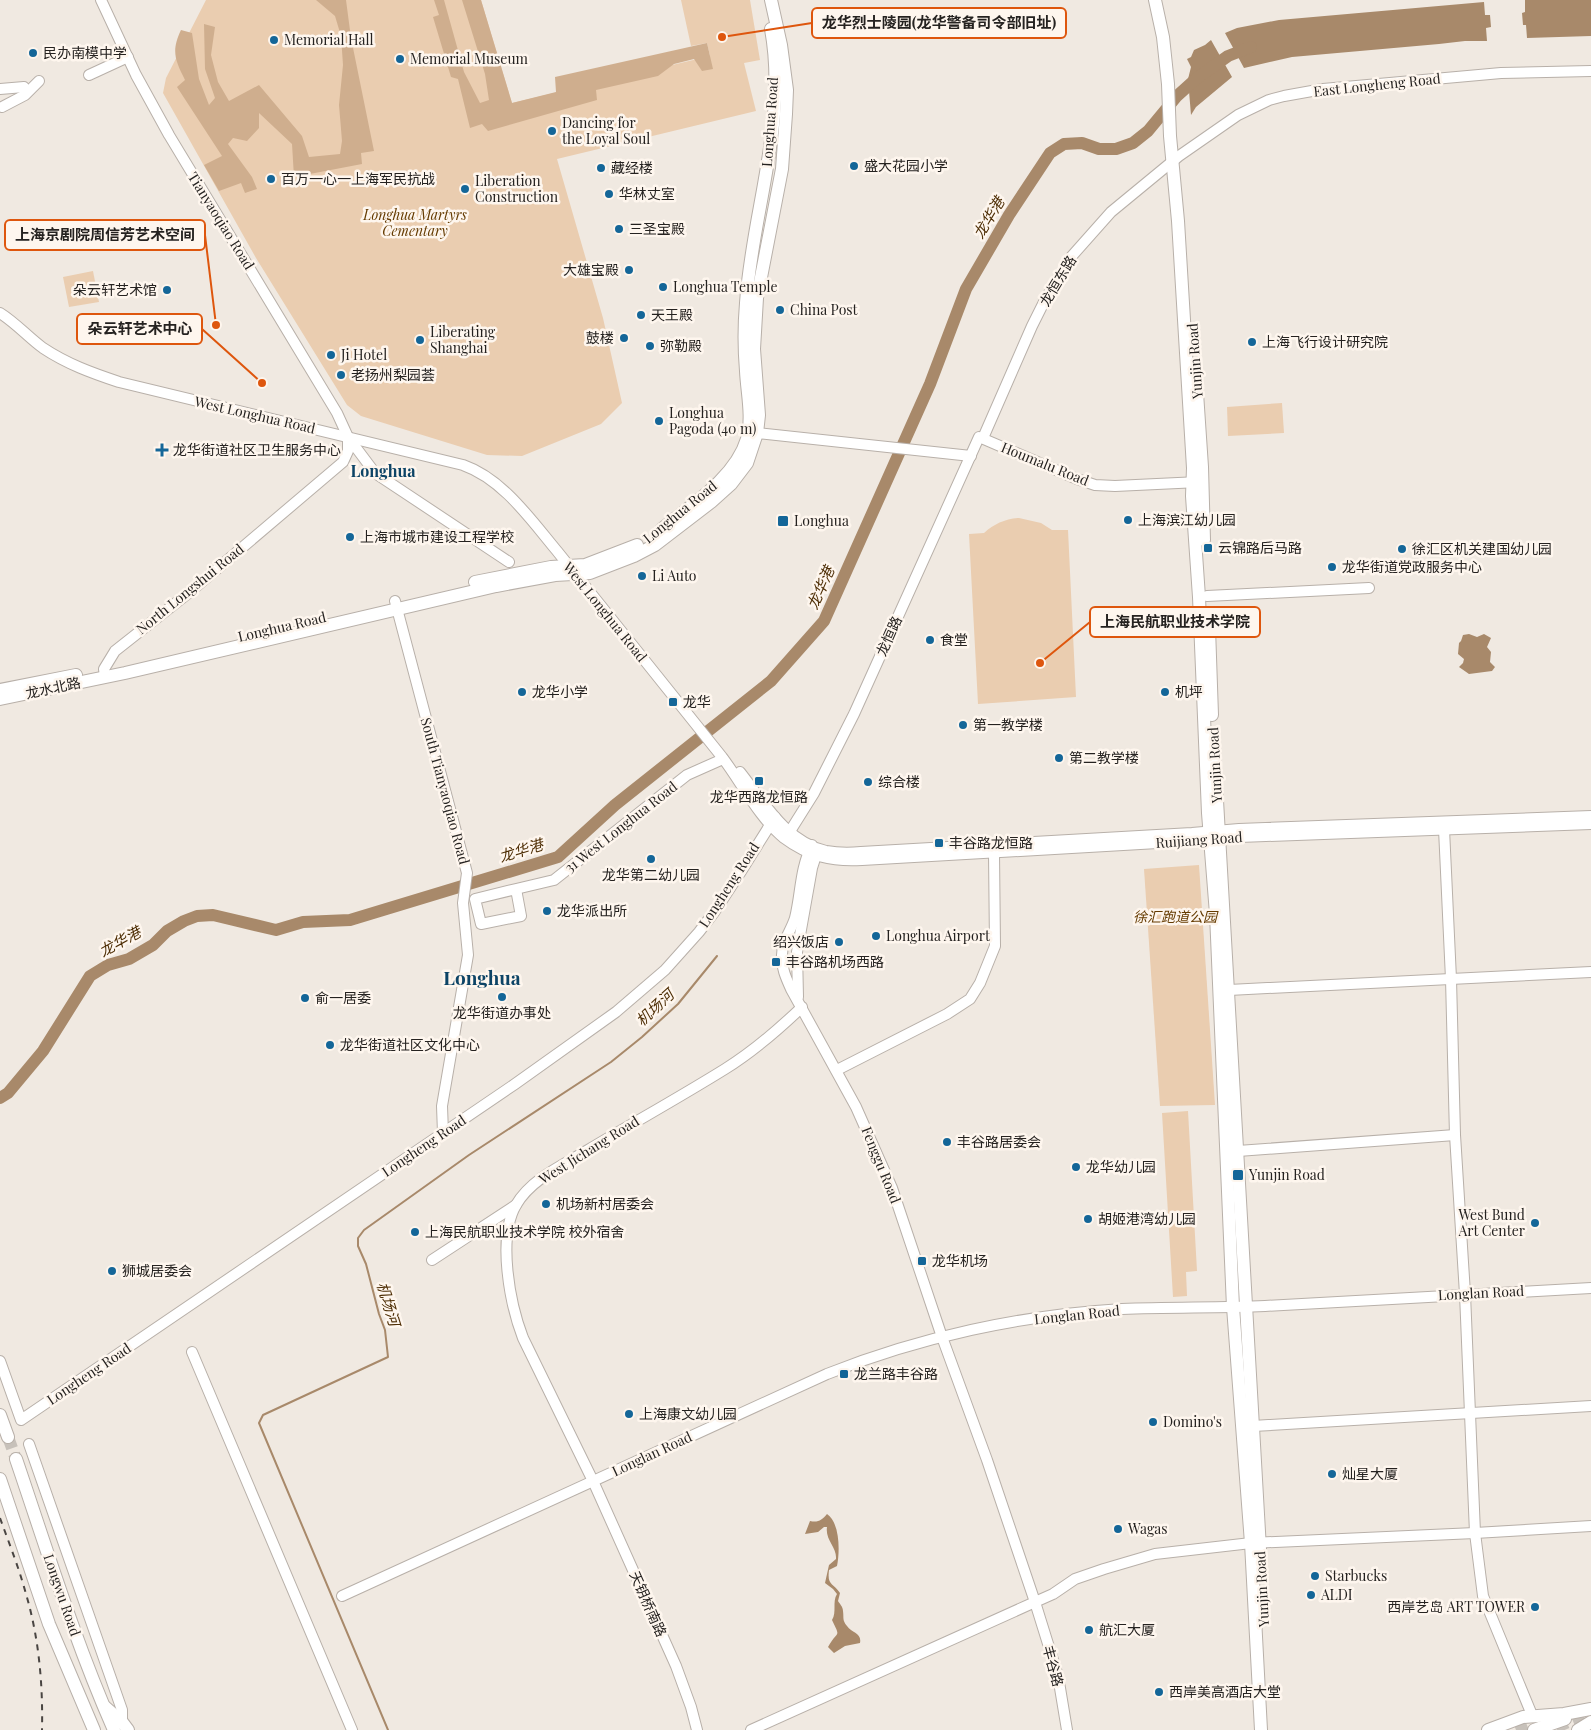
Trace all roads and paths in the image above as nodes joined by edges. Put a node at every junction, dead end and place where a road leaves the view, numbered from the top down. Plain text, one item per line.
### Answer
1 (101, 0) edge
2 (765, 0) edge
3 (772, 0) edge
4 (1155, 0) edge
5 (1164, 0) edge
6 (128, 57) junction
7 (1591, 71) edge
8 (89, 75) dead end
9 (38, 81) dead end
10 (24, 87) dead end
11 (0, 89) edge
12 (2, 107) dead end
13 (1174, 133) junction
14 (1176, 159) junction
15 (0, 305) edge
16 (0, 313) edge
17 (14, 324) junction
18 (758, 433) junction
19 (348, 437) junction
20 (981, 438) junction
21 (971, 456) junction
22 (1197, 482) junction
23 (509, 562) dead end
24 (572, 570) junction
25 (1369, 588) dead end
26 (1208, 596) junction
27 (396, 604) junction
28 (105, 673) junction
29 (125, 673) joint
30 (0, 690) edge
31 (0, 699) edge
32 (723, 759) junction
33 (1591, 816) edge
34 (772, 820) junction
35 (1591, 824) edge
36 (1444, 829) junction
37 (1215, 835) junction
38 (790, 836) junction
39 (814, 851) junction
40 (994, 853) junction
41 (516, 889) junction
42 (1591, 972) edge
43 (1451, 979) junction
44 (1229, 990) junction
45 (800, 1004) junction
46 (837, 1070) junction
47 (443, 1133) junction
48 (1456, 1135) junction
49 (1238, 1151) junction
50 (516, 1205) junction
51 (432, 1260) dead end
52 (1591, 1288) edge
53 (1465, 1294) junction
54 (1246, 1306) junction
55 (1232, 1307) junction
56 (942, 1337) junction
57 (192, 1352) dead end
58 (0, 1361) edge
59 (1591, 1406) edge
60 (1470, 1414) junction
61 (0, 1415) edge
62 (1253, 1426) junction
63 (8, 1437) tunnel mouth
64 (29, 1444) dead end
65 (575, 1446) joint
66 (16, 1459) tunnel mouth
67 (0, 1479) edge
68 (593, 1481) junction
69 (1591, 1526) edge
70 (1475, 1534) junction
71 (1255, 1543) junction
72 (342, 1596) dead end
73 (1035, 1602) junction
74 (1591, 1709) edge
75 (1532, 1715) junction
76 (121, 1727) edge
77 (94, 1730) edge
78 (352, 1730) edge
79 (697, 1730) edge
80 (751, 1730) edge
81 (1067, 1730) edge
82 (1261, 1730) edge
83 (1270, 1730) edge
84 (1488, 1730) edge
85 (1534, 1730) edge

1 - 6 street, Tianyaoqiao Road
2 - 24 main road, Longhua Road
3 - 18 main road, Longhua Road
4 - 13 main road
5 - 13 main road
6 - 8 street
6 - 19 street, Tianyaoqiao Road
7 - 14 street, East Longheng Road
9 - 12 street
10 - 11 street
13 - 14 main road, Yunjin Road
14 - 20 street, 龙恒东路
14 - 22 main road, Yunjin Road
15 - 17 street
16 - 17 street, West Longhua Road
17 - 19 street, West Longhua Road
18 - 21 street
18 - 24 main road, Longhua Road
19 - 23 street, Tianyaoqiao Road
19 - 24 street, West Longhua Road
19 - 28 street, North Longshui Road
20 - 21 street, 龙恒路
20 - 22 street, Houmalu Road
21 - 38 street, 龙恒路
22 - 26 main road, Yunjin Road
22 - 37 main road, Yunjin Road
24 - 27 main road, Longhua Road
24 - 32 street, West Longhua Road
25 - 26 street
26 - 37 main road, Yunjin Road
27 - 28 main road, Longhua Road
27 - 29 main road, Longhua Road
27 - 47 street, South Tianyaoqiao Road
28 - 29 main road, 龙水北路
28 - 30 main road
28 - 31 main road, 龙水北路
32 - 34 street, West Longhua Road
32 - 34 street, West Longhua Road
32 - 41 street, 31 West Longhua Road
33 - 37 street, Ruijiang Road
34 - 38 street, West Longhua Road
34 - 47 street, Longheng Road
35 - 36 street, Ruijiang Road
36 - 37 street, Ruijiang Road
36 - 43 street
37 - 39 street, Ruijiang Road
37 - 40 street, Ruijiang Road
37 - 44 main road, Yunjin Road
37 - 55 main road, Yunjin Road
38 - 39 street, West Longhua Road
39 - 40 street, Ruijiang Road
39 - 45 street, Fenggu Road
39 - 45 street, Fenggu Road
40 - 46 street
41 - 41 street, 31 West Longhua Road
42 - 43 street
43 - 44 street
43 - 48 street
44 - 49 main road, Yunjin Road
45 - 46 street, Fenggu Road
45 - 50 street, West Jichang Road
46 - 56 street, Fenggu Road
47 - 58 street, Longheng Road
48 - 49 street
48 - 53 street
49 - 54 main road, Yunjin Road
50 - 51 street
50 - 65 street, West Jichang Road
52 - 53 street, Longlan Road
53 - 54 street, Longlan Road
53 - 60 street
54 - 55 street, Longlan Road
54 - 62 main road, Yunjin Road
55 - 56 street, Longlan Road
55 - 71 main road, Yunjin Road
56 - 68 street, Longlan Road
56 - 73 street, Fenggu Road
57 - 78 street
59 - 60 street
60 - 62 street
60 - 70 street
61 - 63 main road
62 - 71 main road, Yunjin Road
64 - 76 street
65 - 68 street, 天钥桥南路
66 - 76 main road, Longwu Road
67 - 77 main road, Longwu Road
68 - 72 street, Longlan Road
68 - 79 street, 天钥桥南路
69 - 70 street
70 - 71 street
70 - 75 street
71 - 73 street
71 - 82 main road, Yunjin Road
71 - 83 main road, Yunjin Road
73 - 80 street
73 - 81 street, 丰谷路
74 - 75 main road
74 - 85 main road
75 - 84 main road

